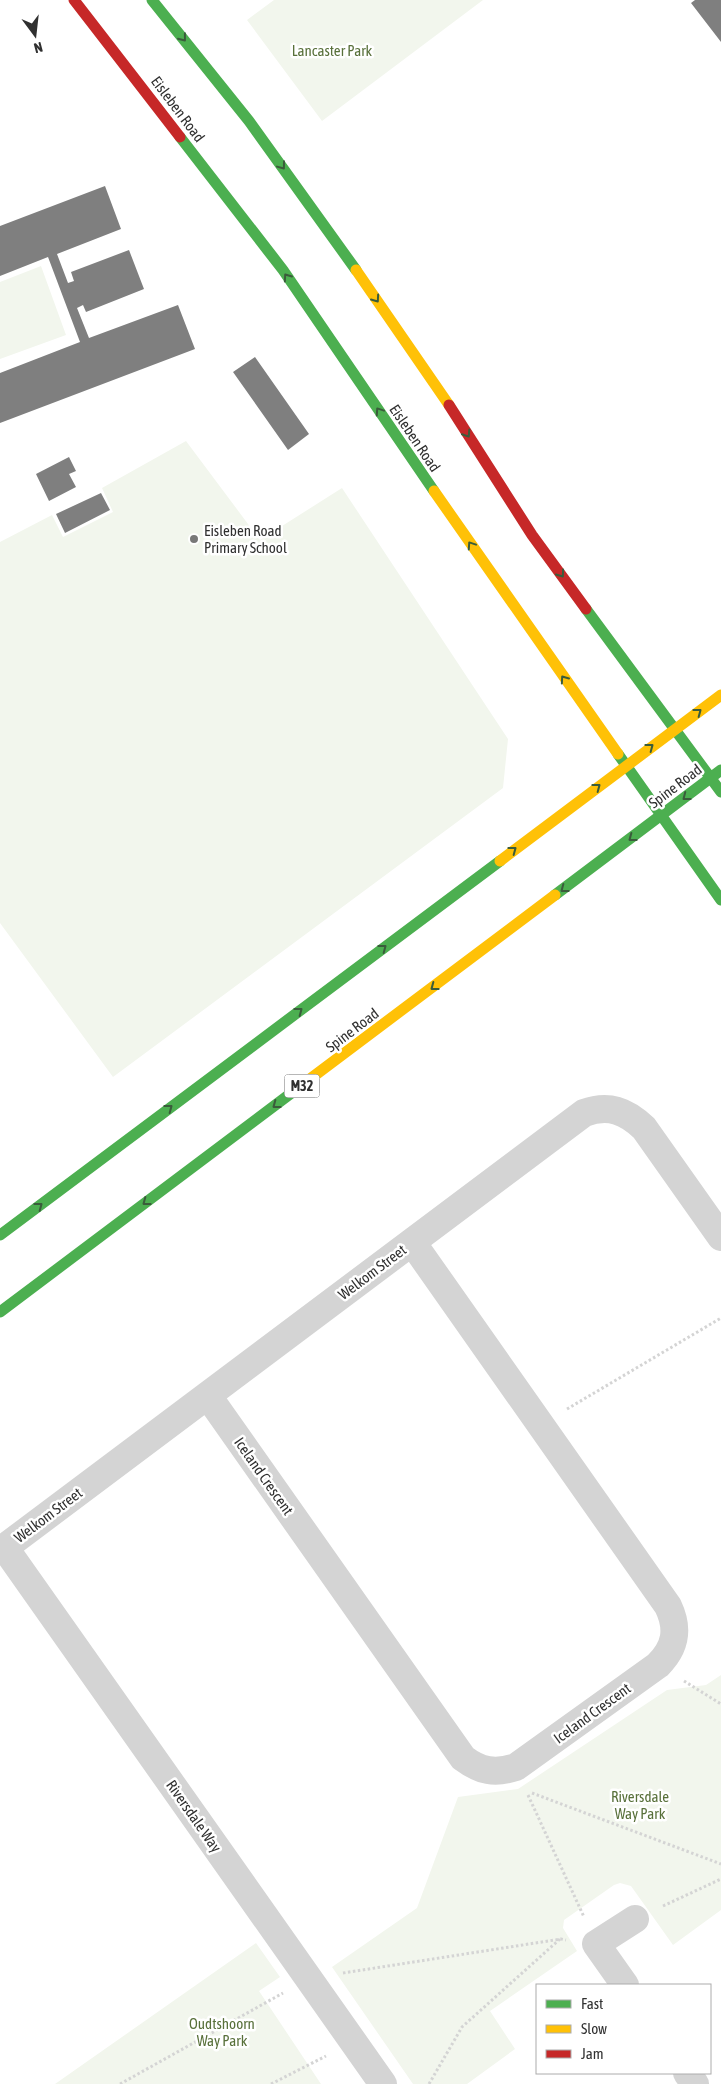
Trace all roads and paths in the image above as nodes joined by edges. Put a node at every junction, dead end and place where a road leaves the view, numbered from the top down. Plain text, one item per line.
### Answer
1 (74, 0) edge
2 (152, 0) edge
3 (721, 694) edge
4 (674, 729) junction
5 (626, 765) junction
6 (721, 770) edge
7 (710, 778) junction
8 (721, 792) edge
9 (661, 816) junction
10 (721, 900) edge
11 (0, 1235) edge
12 (721, 1237) edge
13 (412, 1242) junction
14 (0, 1312) edge
15 (721, 1318) edge
16 (208, 1396) junction
17 (540, 1424) junction
18 (2, 1550) edge
19 (658, 1665) junction
20 (721, 1704) edge
21 (721, 1864) edge
22 (721, 1879) edge
23 (635, 1919) joint
24 (561, 1939) dead end
25 (596, 1944) junction
26 (624, 1984) edge
27 (353, 2042) junction
28 (271, 2084) edge
29 (383, 2084) edge
30 (430, 2084) edge

5 -> 1 main road, Eisleben Road
2 -> 4 main road
4 -> 3 main road
5 -> 4 main road
4 - 7 main road
5 - 9 main road, Eisleben Road
11 -> 5 main road
6 - 7 main road, Spine Road / M32
7 - 8 main road
7 -> 9 main road, Spine Road / M32
9 - 10 main road, Eisleben Road
9 -> 14 main road, Spine Road / M32
12 - 13 street, Welkom Street
13 - 16 street, Welkom Street
13 - 17 street, Iceland Crescent
15 - 17 path
16 - 18 street, Welkom Street
16 - 19 street, Iceland Crescent
17 - 19 street, Iceland Crescent
18 - 27 street, Riversdale Way
19 - 20 path
21 - 25 path
22 - 23 path
23 - 25 street
24 - 30 path
25 - 26 street
27 - 28 path
27 - 29 street, Riversdale Way

